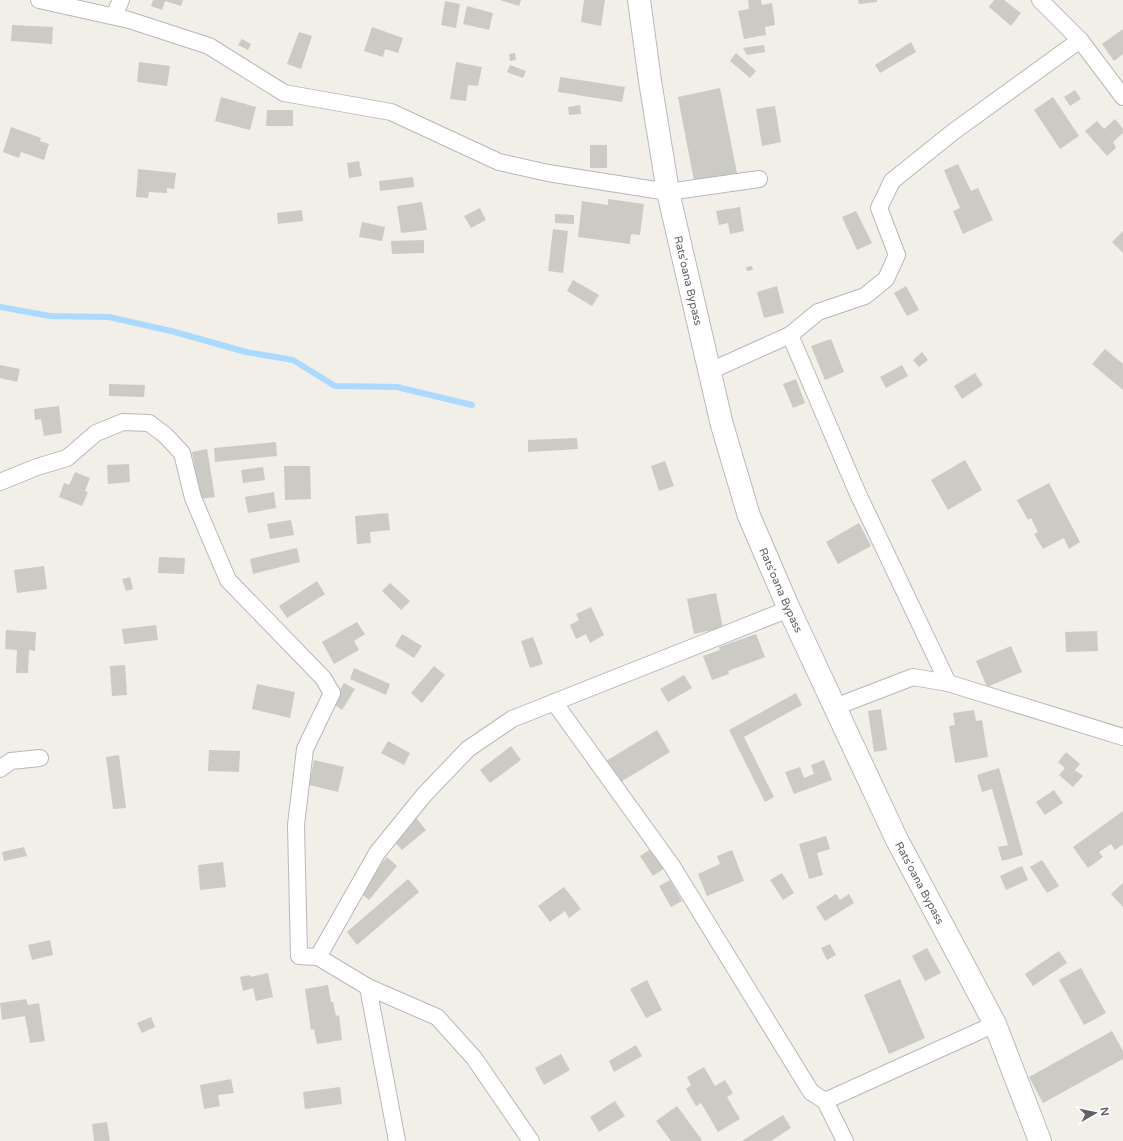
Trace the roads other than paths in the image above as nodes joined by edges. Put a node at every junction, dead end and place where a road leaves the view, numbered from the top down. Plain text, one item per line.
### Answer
1 (39, 0) edge
2 (121, 0) edge
3 (639, 0) edge
4 (1040, 0) edge
5 (114, 16) junction
6 (1080, 40) junction
7 (1123, 97) edge
8 (759, 179) dead end
9 (668, 192) junction
10 (790, 335) junction
11 (710, 371) junction
12 (0, 482) edge
13 (789, 609) junction
14 (948, 684) junction
15 (554, 702) junction
16 (835, 707) junction
17 (1123, 737) edge
18 (40, 758) dead end
19 (0, 769) edge
20 (318, 957) junction
21 (368, 987) junction
22 (994, 1024) junction
23 (825, 1101) junction
24 (398, 1141) edge
25 (531, 1141) edge
26 (845, 1141) edge
27 (1040, 1141) edge

1 - 5 street
2 - 5 street
3 - 9 street, Rats'oana Bypass
4 - 6 street
5 - 9 street
6 - 7 street
6 - 10 street
8 - 9 street
9 - 11 street, Rats'oana Bypass
10 - 11 street
10 - 14 street
11 - 13 street, Rats'oana Bypass
12 - 20 street
13 - 15 street
13 - 16 street, Rats'oana Bypass
14 - 16 street
14 - 17 street
15 - 20 street
15 - 23 street
16 - 22 street, Rats'oana Bypass
18 - 19 street
20 - 21 street
21 - 24 street
21 - 25 street
22 - 23 street
22 - 27 street, Rats'oana Bypass
23 - 26 street

